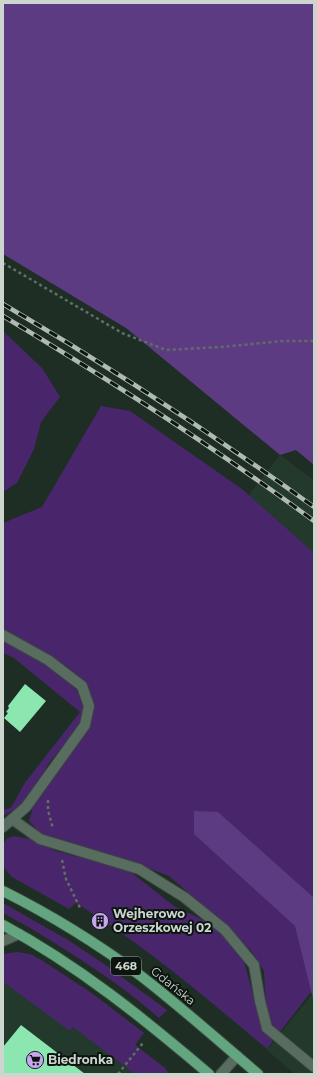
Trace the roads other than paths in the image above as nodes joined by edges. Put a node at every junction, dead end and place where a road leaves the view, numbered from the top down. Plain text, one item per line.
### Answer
1 (3, 635) edge
2 (12, 819) junction
3 (3, 827) edge
4 (3, 891) edge
5 (3, 925) edge
6 (19, 934) junction
7 (3, 941) edge
8 (237, 1056) junction
9 (314, 1067) edge
10 (209, 1074) edge
11 (221, 1074) edge
12 (258, 1074) edge

1 - 2 street
2 - 3 street
2 - 9 street
4 - 8 main road, Gdańska / 468
5 - 6 main road, 468
6 - 7 street
6 - 10 main road, 468
8 - 11 street
8 - 12 main road, Gdańska / 468

